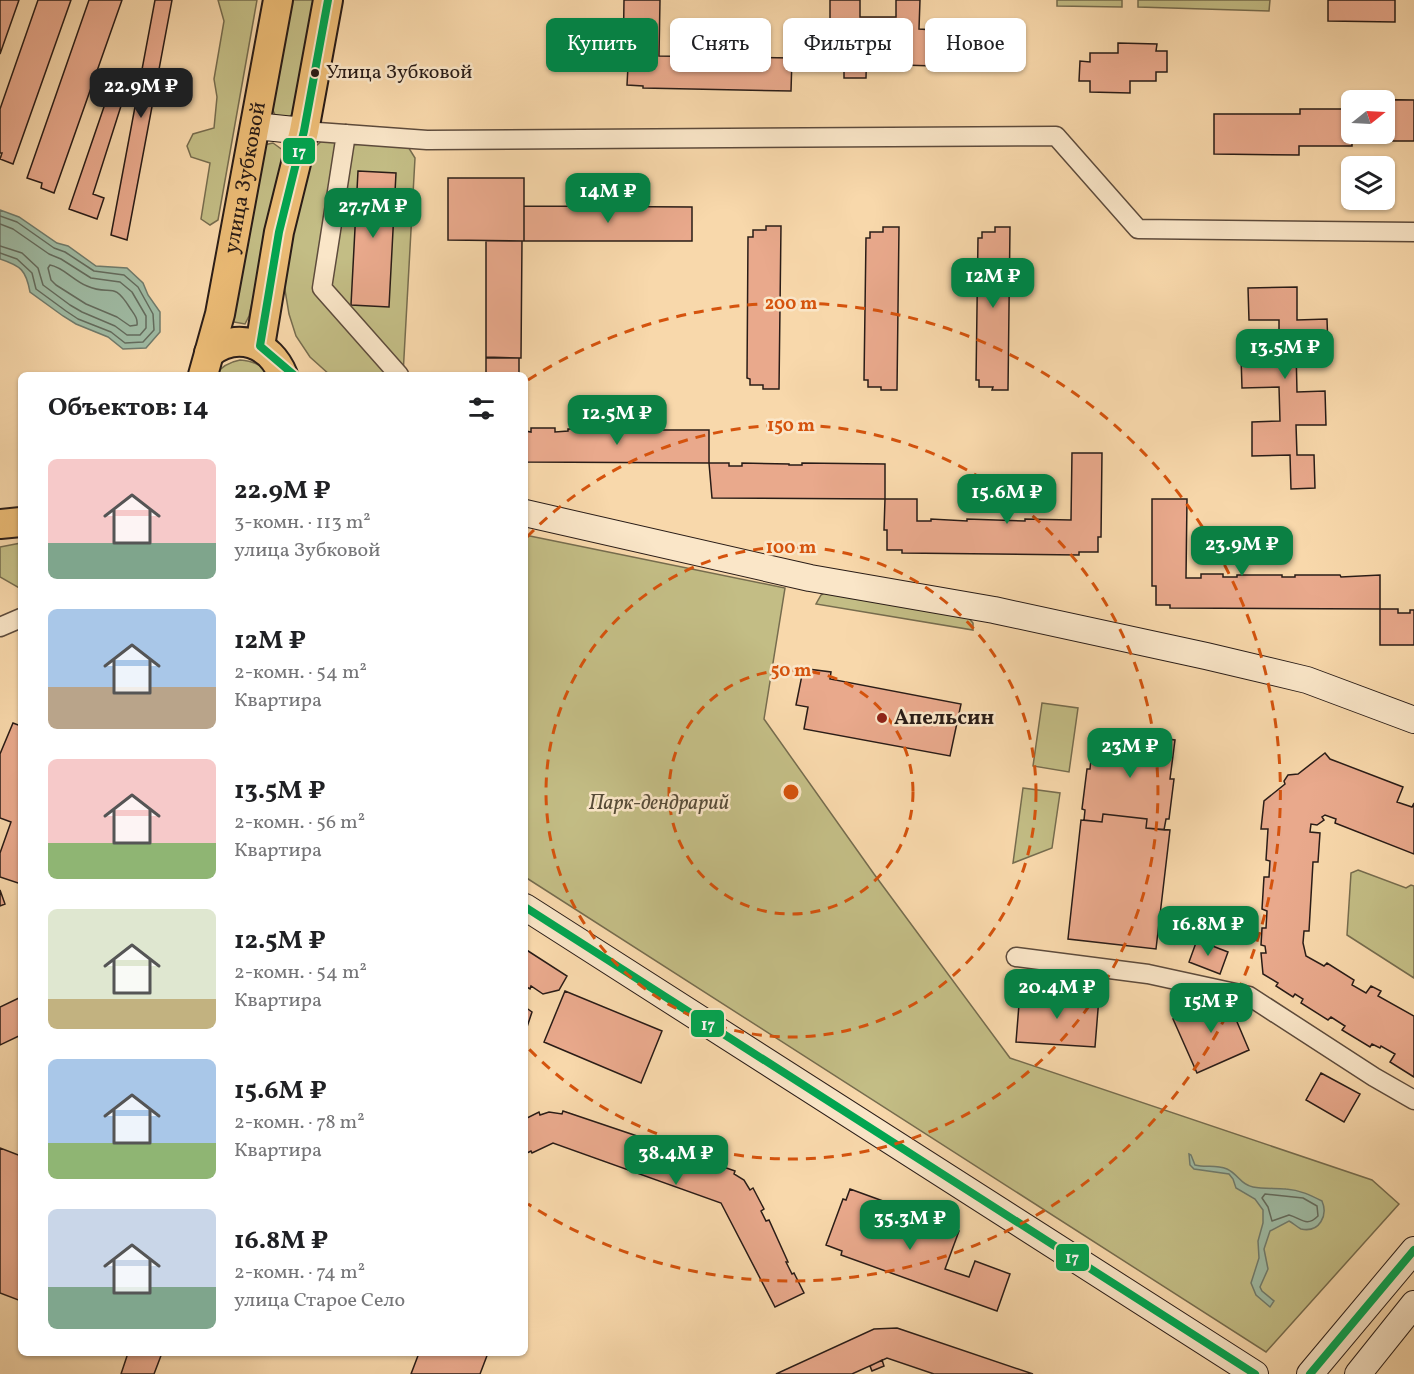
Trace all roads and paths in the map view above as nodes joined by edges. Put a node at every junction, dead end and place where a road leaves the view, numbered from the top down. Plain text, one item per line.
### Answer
1 (278, 0) edge
2 (328, 0) edge
3 (255, 126) junction
4 (304, 131) junction
5 (346, 134) junction
6 (1414, 232) edge
7 (206, 364) edge
8 (279, 365) edge
9 (396, 372) edge
10 (528, 514) edge
11 (18, 522) edge
12 (0, 524) edge
13 (18, 619) edge
14 (0, 627) edge
15 (1414, 720) edge
16 (528, 909) edge
17 (1016, 957) dead end
18 (1414, 1100) edge
19 (1414, 1250) edge
20 (1414, 1304) edge
21 (1255, 1374) edge
22 (1310, 1374) edge
23 (1358, 1374) edge

1 - 3 main road, улица Зубковой
2 - 4 main road, улица Зубковой
3 - 4 street
3 - 7 main road, улица Зубковой
4 - 5 street
4 - 8 main road, улица Зубковой
5 - 6 street
5 - 9 street
7 - 8 main road, улица Зубковой
10 - 15 street
11 - 12 main road
13 - 14 street
16 - 21 street
17 - 18 street
19 - 22 street
20 - 23 street

